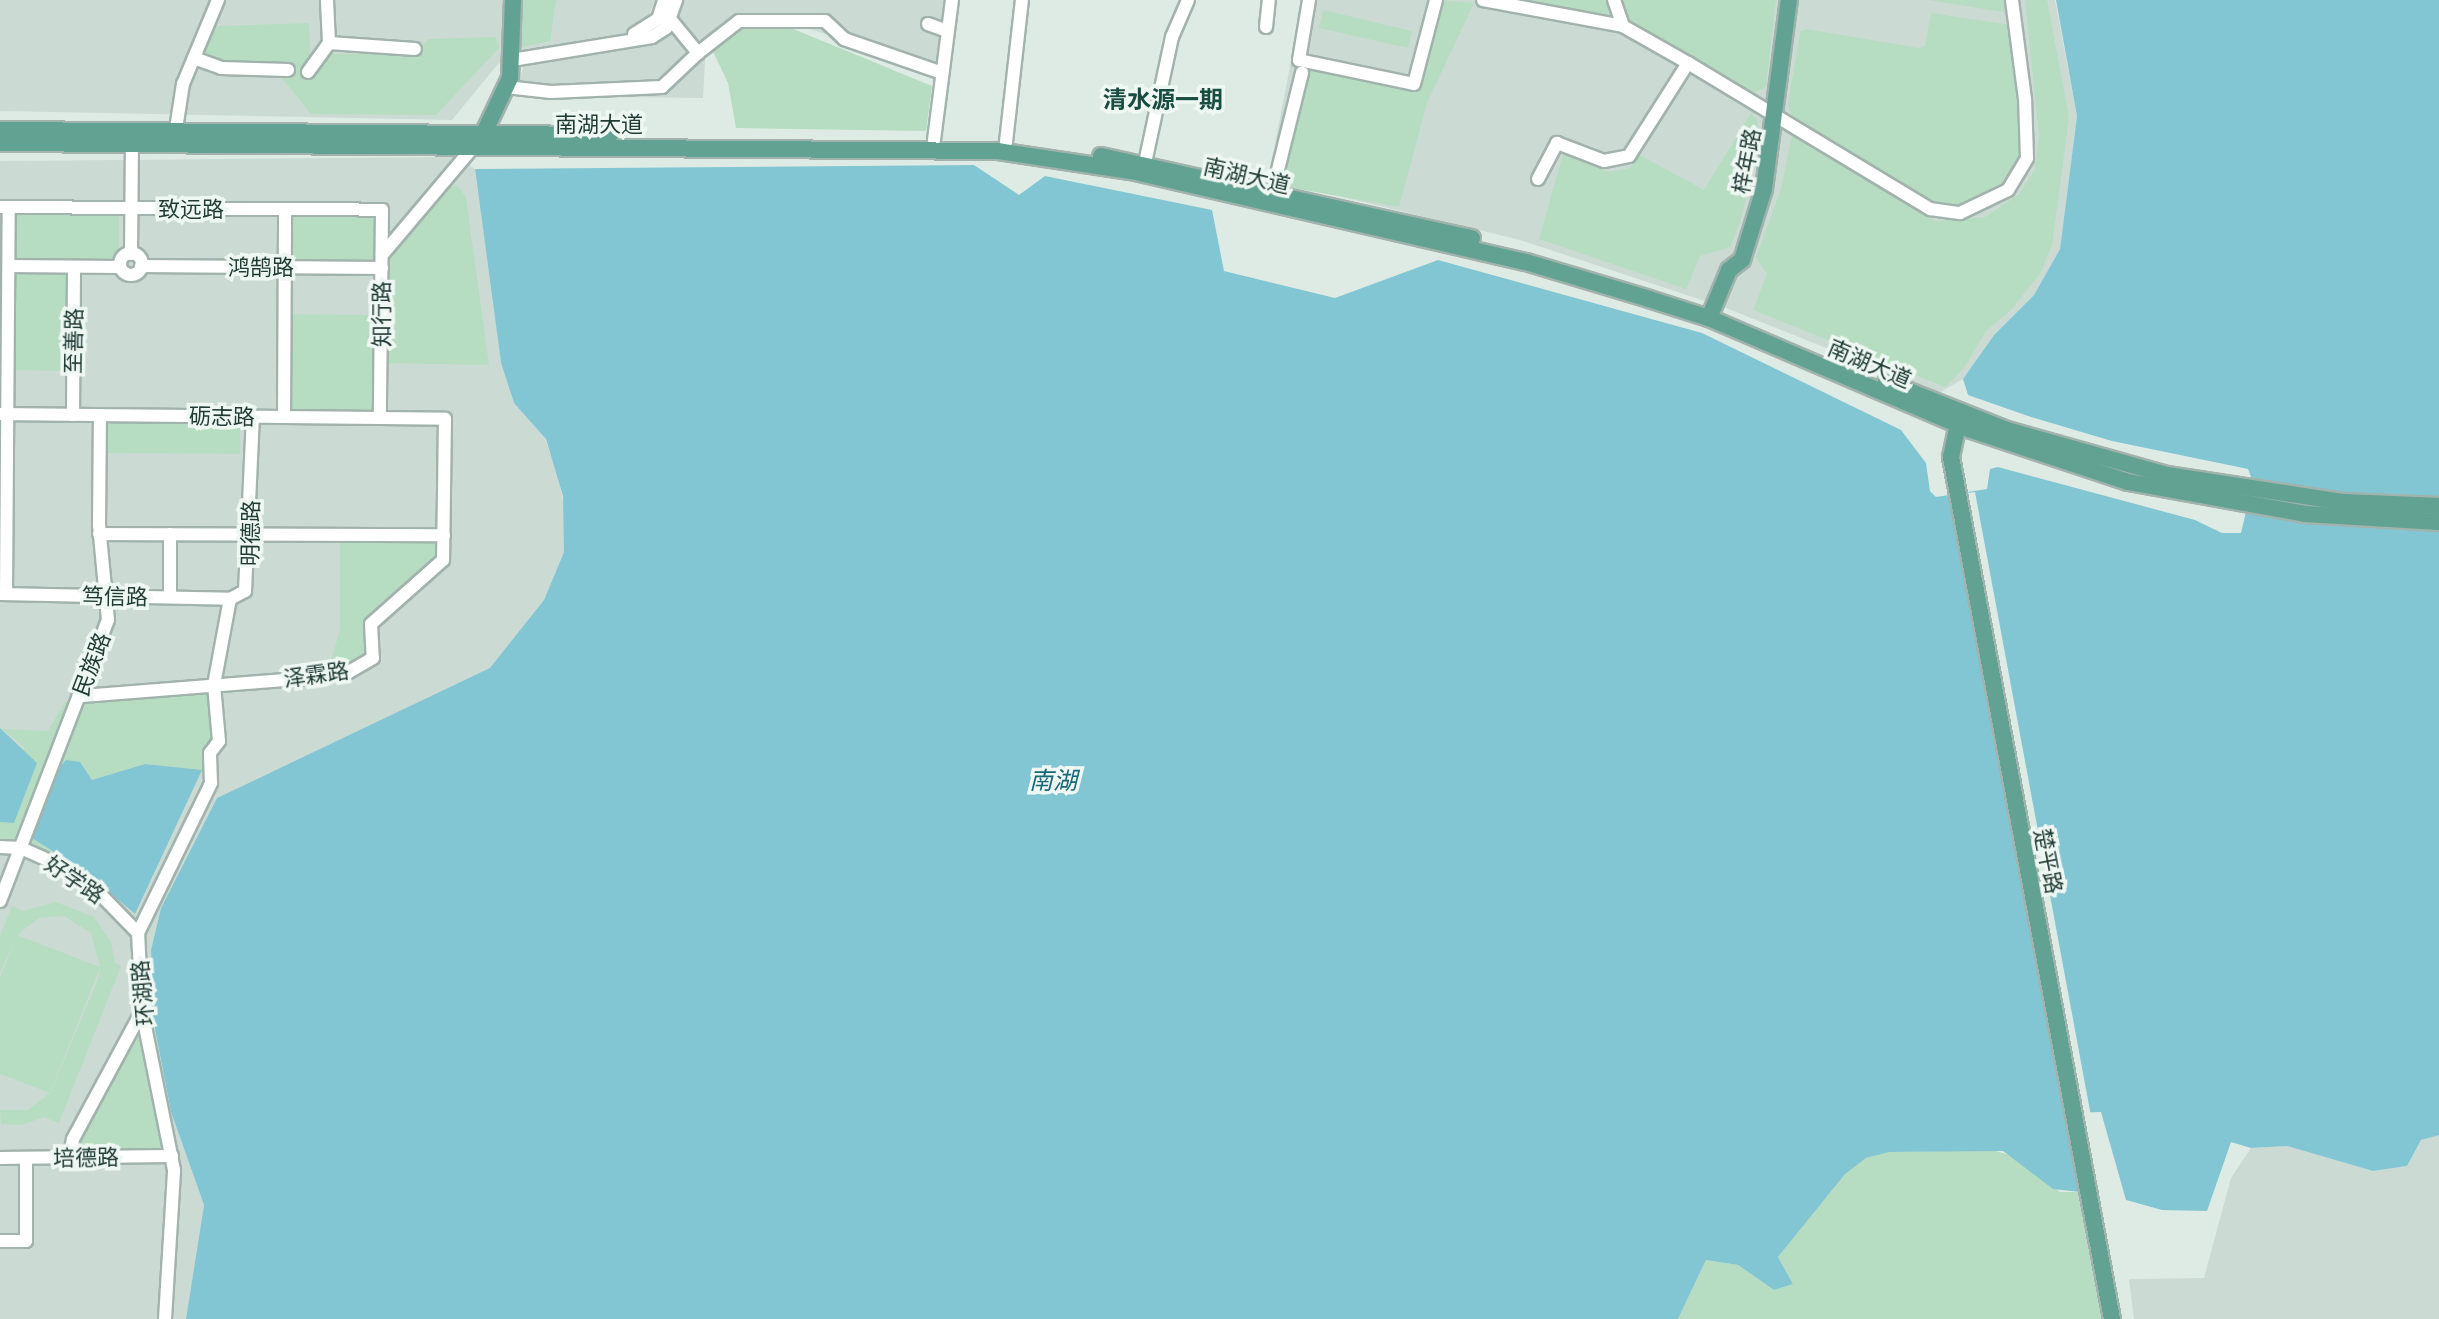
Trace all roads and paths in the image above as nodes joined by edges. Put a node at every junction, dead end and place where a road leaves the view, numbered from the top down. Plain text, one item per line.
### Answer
1 (218, 0) edge
2 (327, 0) edge
3 (513, 0) edge
4 (664, 0) edge
5 (676, 0) edge
6 (952, 0) edge
7 (1022, 0) edge
8 (1188, 0) edge
9 (1269, 0) edge
10 (1309, 0) edge
11 (1436, 0) edge
12 (1483, 0) edge
13 (1614, 0) edge
14 (1789, 0) edge
15 (2012, 0) edge
16 (671, 20) junction
17 (928, 24) dead end
18 (1623, 26) junction
19 (1266, 27) dead end
20 (947, 31) junction
21 (329, 43) junction
22 (415, 49) dead end
23 (698, 53) junction
24 (512, 57) junction
25 (194, 58) junction
26 (1688, 63) junction
27 (288, 70) dead end
28 (308, 72) dead end
29 (942, 73) junction
30 (1302, 73) dead end
31 (506, 87) junction
32 (1777, 115) junction
33 (176, 129) junction
34 (0, 130) edge
35 (934, 140) junction
36 (479, 141) junction
37 (1006, 142) junction
38 (0, 143) edge
39 (132, 144) junction
40 (1145, 163) junction
41 (1538, 179) dead end
42 (1273, 190) junction
43 (5, 207) edge
44 (131, 208) junction
45 (285, 209) junction
46 (382, 210) joint
47 (131, 254) junction
48 (382, 261) junction
49 (9, 266) junction
50 (141, 266) junction
51 (74, 267) junction
52 (120, 267) junction
53 (284, 267) junction
54 (1711, 315) junction
55 (4, 414) edge
56 (73, 415) junction
57 (100, 415) junction
58 (253, 417) junction
59 (284, 417) junction
60 (380, 418) junction
61 (445, 419) joint
62 (1964, 421) junction
63 (2251, 499) junction
64 (2439, 506) edge
65 (2439, 522) edge
66 (99, 534) junction
67 (170, 534) junction
68 (250, 535) junction
69 (444, 535) junction
70 (3, 594) edge
71 (107, 596) junction
72 (170, 597) junction
73 (230, 599) junction
74 (214, 685) junction
75 (79, 696) junction
76 (0, 847) edge
77 (20, 851) junction
78 (0, 854) edge
79 (0, 901) edge
80 (138, 933) junction
81 (142, 1011) junction
82 (172, 1156) junction
83 (0, 1158) edge
84 (26, 1158) junction
85 (69, 1158) junction
86 (0, 1241) edge
87 (2110, 1283) junction
88 (165, 1319) edge
89 (2112, 1319) edge
90 (2123, 1319) edge

1 - 25 street
2 - 21 street
3 - 24 main road
4 - 24 street
5 - 16 street
6 - 20 street
7 - 37 street
8 - 40 street
9 - 19 street
10 - 11 street
12 - 18 street
13 - 18 street
14 - 32 main road, 梓年路
15 - 32 street
16 - 23 street
16 - 24 street
17 - 20 street
18 - 26 street
20 - 29 street
21 - 22 street
21 - 28 street
23 - 29 street
23 - 31 street
24 - 31 main road
25 - 27 street
25 - 33 street
26 - 32 street
26 - 41 street
29 - 35 street
30 - 42 street
31 - 36 main road
32 - 54 main road, 梓年路
33 - 34 main road, 南湖大道
33 - 36 main road, 南湖大道
35 - 36 main road, 南湖大道
35 - 37 main road, 南湖大道
36 - 39 main road, 南湖大道
36 - 48 street
36 - 54 main road, 南湖大道
37 - 40 main road, 南湖大道
38 - 39 main road, 南湖大道
39 - 44 street
40 - 42 main road, 南湖大道
42 - 54 main road, 南湖大道
43 - 44 street, 致远路
43 - 49 street
44 - 45 street, 致远路
44 - 47 street
45 - 46 street, 致远路
45 - 53 street
46 - 48 street, 知行路
47 - 50 street
47 - 52 street
48 - 53 street, 鸿鹄路
48 - 60 street, 知行路
49 - 51 street
49 - 55 street
50 - 52 street, 鸿鹄路
50 - 53 street, 鸿鹄路
51 - 52 street
51 - 56 street, 至善路
53 - 59 street
54 - 62 main road, 南湖大道
55 - 56 street, 砺志路
55 - 70 street
56 - 57 street, 砺志路
57 - 58 street, 砺志路
57 - 66 street, 民族路
58 - 59 street, 砺志路
58 - 68 street, 明德路
59 - 60 street, 砺志路
60 - 61 street, 砺志路
61 - 69 street, 泽霖路
62 - 63 main road, 南湖大道
62 - 87 main road, 楚平路
63 - 64 main road, 南湖大道
63 - 65 main road, 南湖大道
66 - 67 street
66 - 71 street, 民族路
67 - 68 street
67 - 72 street
68 - 69 street
68 - 73 street, 明德路
69 - 74 street, 泽霖路
70 - 71 street, 笃信路
71 - 72 street, 笃信路
71 - 75 street, 民族路
72 - 73 street, 笃信路
73 - 74 street, 明德路
74 - 75 street, 泽霖路
74 - 80 street, 环湖路
75 - 77 street, 民族路
76 - 77 street, 好学路
77 - 78 street, 好学路
77 - 79 street, 民族路
77 - 80 street, 好学路
80 - 81 street, 环湖路
81 - 82 street, 环湖路
81 - 85 street
82 - 85 street, 培德路
82 - 88 street, 环湖路
83 - 84 street, 培德路
84 - 85 street, 培德路
84 - 86 street
87 - 89 main road, 楚平路
87 - 90 main road, 楚平路

